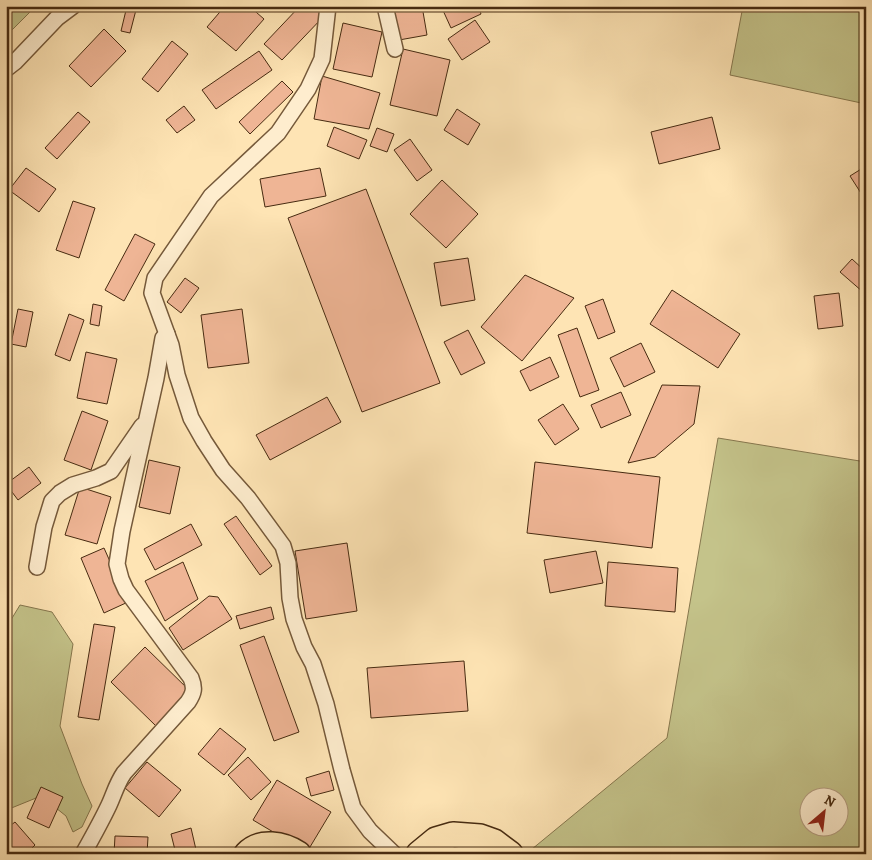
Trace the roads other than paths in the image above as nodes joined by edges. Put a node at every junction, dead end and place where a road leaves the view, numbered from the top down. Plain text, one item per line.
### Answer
1 (73, 6) edge
2 (328, 6) edge
3 (385, 6) edge
4 (395, 49) dead end
5 (6, 70) edge
6 (167, 334) junction
7 (147, 419) junction
8 (37, 567) dead end
9 (83, 854) edge
10 (247, 854) edge
11 (298, 854) edge
12 (394, 854) edge
13 (420, 854) edge
14 (510, 854) edge

1 - 5 street
2 - 6 street
3 - 4 street
6 - 7 street
6 - 12 street
7 - 8 street
7 - 9 street
10 - 11 main road
13 - 14 main road

